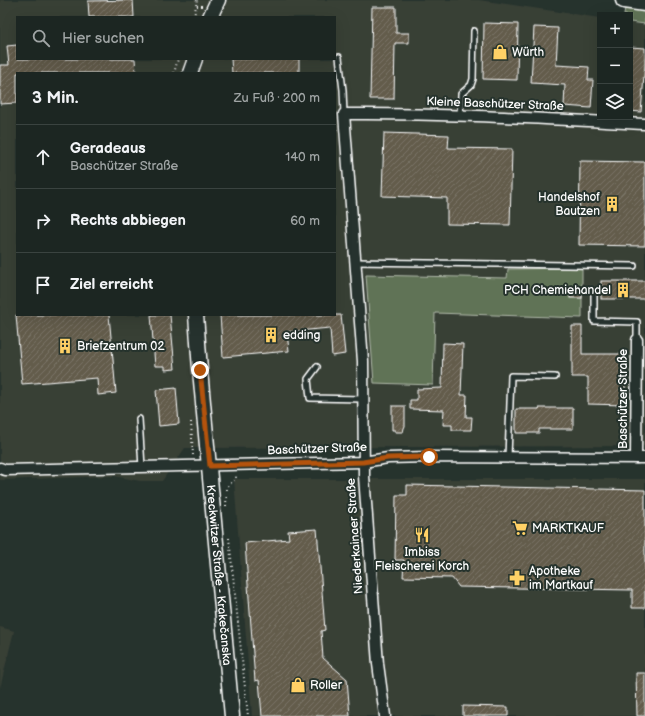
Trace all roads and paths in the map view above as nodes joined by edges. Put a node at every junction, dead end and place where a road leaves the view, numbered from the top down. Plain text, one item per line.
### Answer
1 (197, 0) edge
2 (624, 0) edge
3 (645, 3) edge
4 (194, 16) edge
5 (474, 31) dead end
6 (339, 57) dead end
7 (178, 60) edge
8 (195, 60) edge
9 (174, 72) edge
10 (190, 72) edge
11 (344, 114) junction
12 (460, 116) junction
13 (645, 124) edge
14 (355, 262) junction
15 (634, 266) dead end
16 (594, 292) dead end
17 (196, 316) edge
18 (637, 340) joint
19 (317, 367) dead end
20 (555, 377) dead end
21 (364, 399) junction
22 (139, 419) dead end
23 (508, 457) junction
24 (640, 458) edge
25 (363, 462) junction
26 (210, 466) junction
27 (142, 467) junction
28 (0, 468) edge
29 (232, 716) edge
30 (385, 716) edge

1 - 4 path
2 - 3 main road
5 - 12 lane
6 - 11 lane
7 - 9 path
8 - 10 street
11 - 12 street, Kleine Baschützer Straße
11 - 14 street, Niederkainaer Straße
12 - 13 street, Kleine Baschützer Straße
14 - 15 lane
14 - 21 street, Niederkainaer Straße
16 - 18 lane
17 - 26 street, Kreckwitzer Straße - Krakečanska
18 - 24 street, Baschützer Straße
19 - 21 lane
20 - 23 lane
21 - 25 street, Niederkainaer Straße
22 - 27 lane
23 - 24 street, Baschützer Straße
23 - 25 street, Baschützer Straße
25 - 26 street, Baschützer Straße
25 - 30 street, Niederkainaer Straße
26 - 27 street, Baschützer Straße
26 - 29 street, Kreckwitzer Straße - Krakečanska
27 - 28 street, Baschützer Straße

